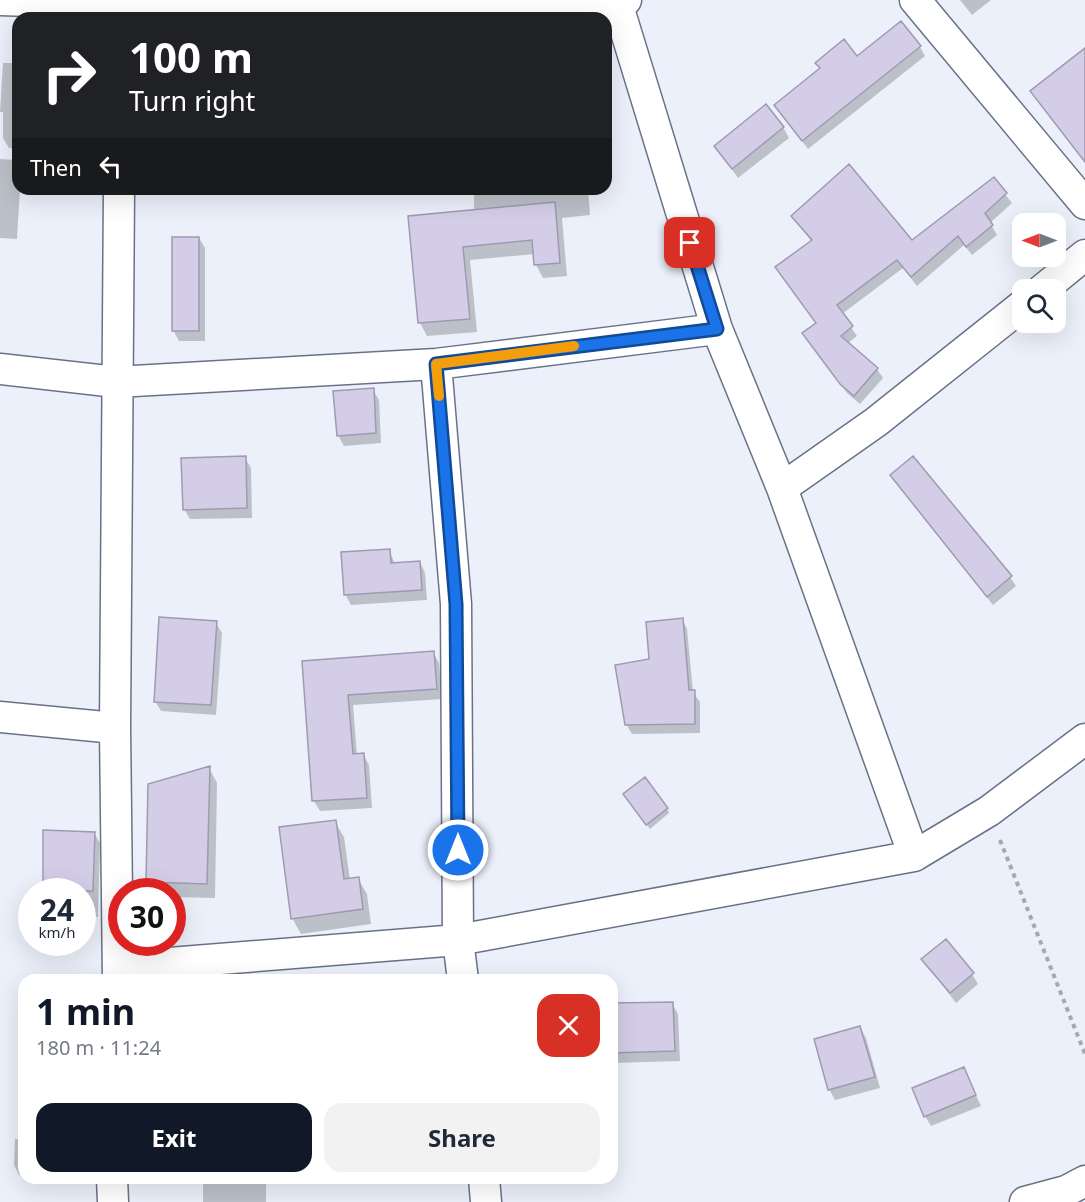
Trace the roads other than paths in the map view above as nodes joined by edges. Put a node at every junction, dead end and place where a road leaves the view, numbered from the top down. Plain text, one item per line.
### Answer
1 (0, 0) edge
2 (915, 0) edge
3 (622, 3) edge
4 (121, 7) edge
5 (119, 195) edge
6 (1085, 204) edge
7 (1085, 255) edge
8 (1056, 279) edge
9 (1012, 314) edge
10 (717, 329) junction
11 (436, 364) junction
12 (0, 369) edge
13 (116, 382) junction
14 (782, 488) junction
15 (0, 717) edge
16 (115, 728) junction
17 (1085, 739) edge
18 (914, 856) junction
19 (458, 940) junction
20 (119, 973) edge
21 (461, 974) edge
22 (1085, 1181) edge
23 (112, 1184) edge
24 (484, 1184) edge
25 (113, 1202) edge
26 (486, 1202) edge
27 (1025, 1202) edge

1 - 4 street
2 - 6 street
3 - 4 street
3 - 10 street
5 - 13 street
7 - 8 street
9 - 14 street
10 - 11 street
10 - 14 street
11 - 13 street
11 - 19 street
12 - 13 street
13 - 16 street
14 - 18 street
15 - 16 street
16 - 20 street
17 - 18 street
18 - 19 street
19 - 20 street
19 - 21 street
22 - 27 street
23 - 25 street
24 - 26 street

